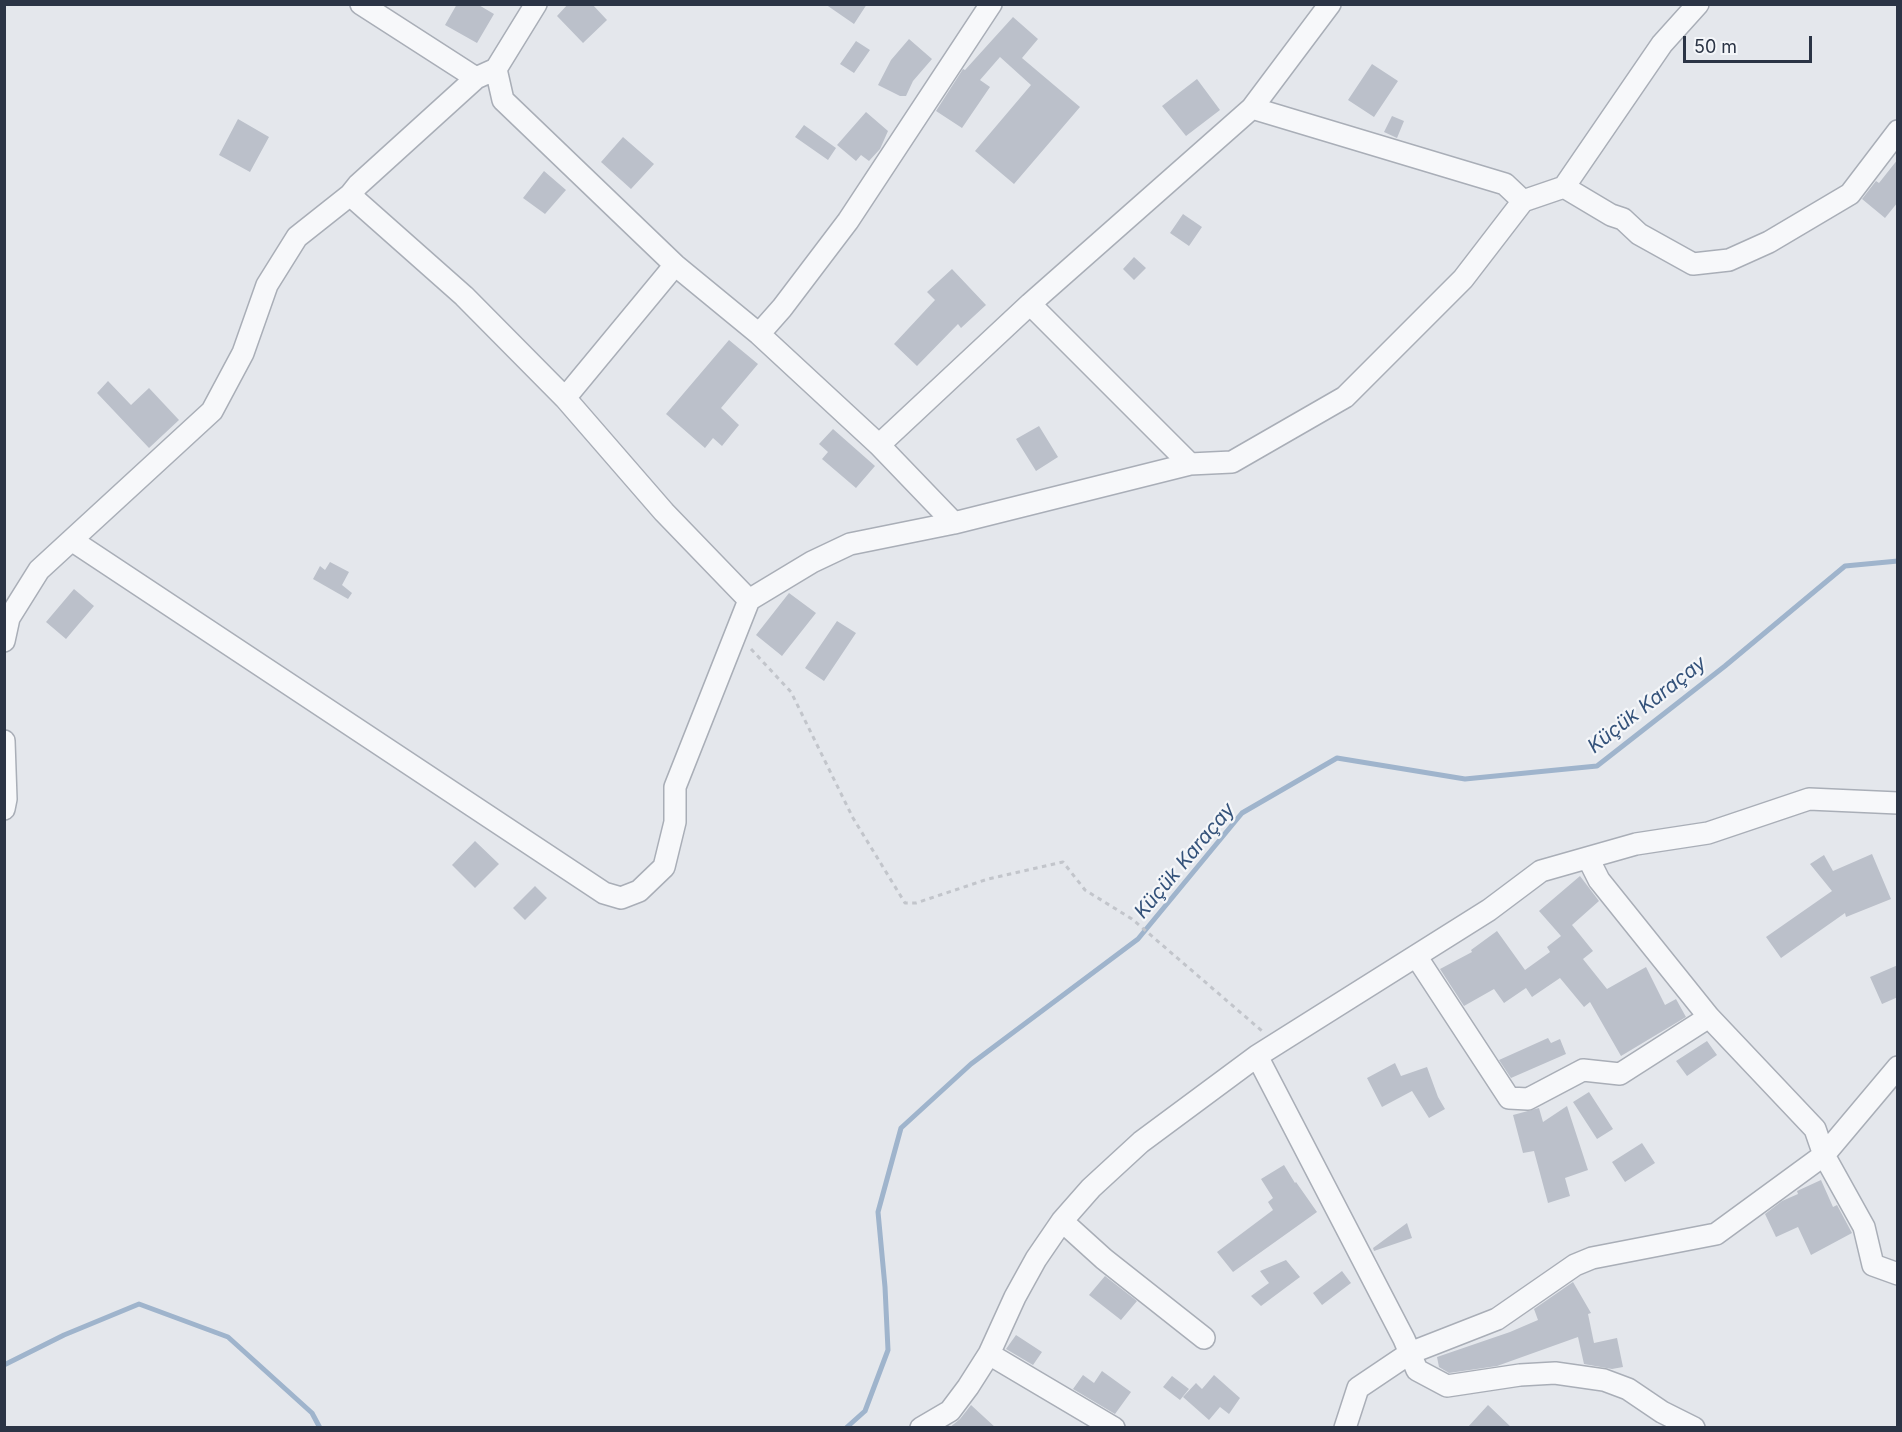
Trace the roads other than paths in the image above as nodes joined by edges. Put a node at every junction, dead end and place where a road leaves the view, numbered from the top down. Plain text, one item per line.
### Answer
1 (361, 4) edge
2 (536, 4) edge
3 (991, 4) edge
4 (1330, 4) edge
5 (1698, 4) edge
6 (496, 69) junction
7 (476, 78) junction
8 (1252, 108) junction
9 (1898, 131) edge
10 (1564, 187) junction
11 (350, 195) junction
12 (1523, 201) junction
13 (675, 265) junction
14 (1030, 304) junction
15 (759, 334) junction
16 (565, 398) junction
17 (879, 446) junction
18 (1190, 464) junction
19 (954, 523) junction
20 (73, 541) junction
21 (749, 600) junction
22 (4, 641) edge
23 (4, 741) edge
24 (1895, 807) edge
25 (4, 809) edge
26 (1588, 858) junction
27 (1416, 956) junction
28 (1709, 1017) junction
29 (1257, 1056) junction
30 (1898, 1067) edge
31 (1824, 1155) junction
32 (1062, 1221) junction
33 (1898, 1274) edge
34 (1204, 1338) dead end
35 (1410, 1353) junction
36 (989, 1354) junction
37 (1660, 1420) edge
38 (921, 1428) edge
39 (1114, 1428) edge
40 (1345, 1428) edge
41 (1694, 1428) edge

1 - 7 street
2 - 6 street
3 - 15 street
4 - 8 street
5 - 10 street
6 - 7 street
6 - 13 street
7 - 11 street
8 - 12 street
8 - 14 street
9 - 10 street
10 - 12 street
11 - 16 street
11 - 20 street
12 - 18 street
13 - 15 street
13 - 16 street
14 - 17 street
14 - 18 street
15 - 17 street
16 - 21 street
17 - 19 street
18 - 19 street
19 - 21 street
20 - 21 street
20 - 22 street
23 - 25 street
24 - 26 street
26 - 27 street
26 - 28 street
27 - 28 street
27 - 29 street
28 - 31 street
29 - 32 street
29 - 35 street
30 - 31 street
31 - 33 street
31 - 35 street
32 - 34 street
32 - 36 street
35 - 37 street
35 - 40 street
36 - 38 street
36 - 39 street
37 - 41 street

